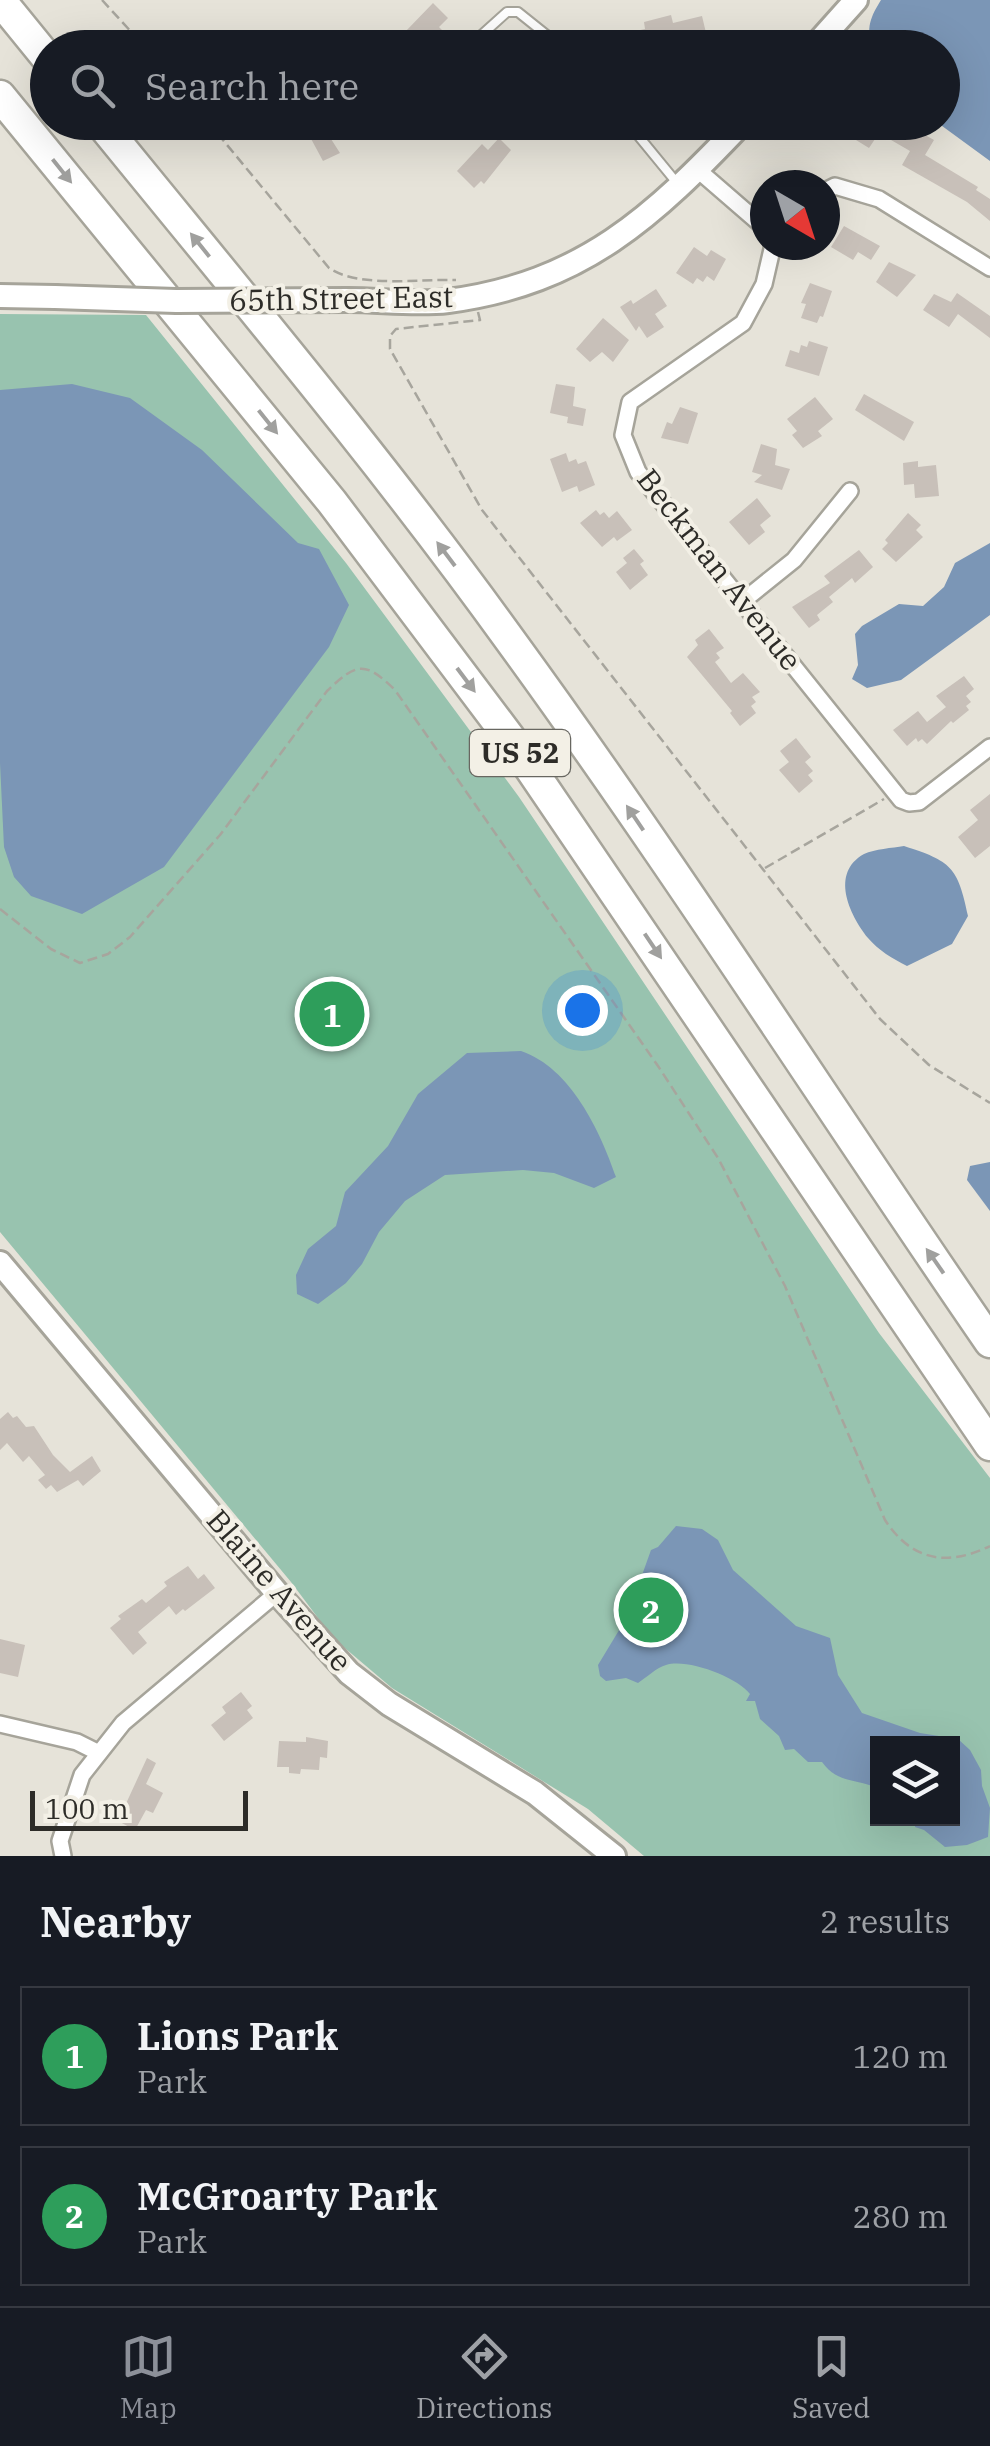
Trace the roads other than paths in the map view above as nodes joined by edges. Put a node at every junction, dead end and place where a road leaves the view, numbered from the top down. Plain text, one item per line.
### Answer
1 (0, 0) edge
2 (856, 0) edge
3 (487, 30) edge
4 (540, 30) edge
5 (830, 30) edge
6 (30, 37) edge
7 (0, 96) edge
8 (30, 133) edge
9 (36, 140) edge
10 (115, 140) edge
11 (642, 140) edge
12 (726, 140) edge
13 (698, 170) junction
14 (680, 186) junction
15 (840, 187) edge
16 (750, 215) edge
17 (770, 260) edge
18 (990, 268) edge
19 (0, 296) edge
20 (850, 491) dead end
21 (743, 601) junction
22 (990, 747) edge
23 (0, 1264) edge
24 (990, 1342) edge
25 (990, 1446) edge
26 (277, 1593) junction
27 (0, 1724) edge
28 (99, 1753) junction
29 (63, 1856) edge
30 (614, 1856) edge

1 - 6 highway
2 - 5 street
3 - 4 lane
7 -> 8 highway, US 52
9 -> 25 highway, US 52
24 -> 10 highway, US 52
11 - 14 lane
12 - 13 street, 65th Street East
13 - 14 street, 65th Street East
13 - 16 street
14 - 19 street, 65th Street East, bridge
15 - 18 street
17 - 21 street, Beckman Avenue
20 - 21 street
21 - 22 street, Beckman Avenue
23 - 26 street, Blaine Avenue
26 - 28 street
26 - 30 street, Blaine Avenue
27 - 28 street
28 - 29 street

